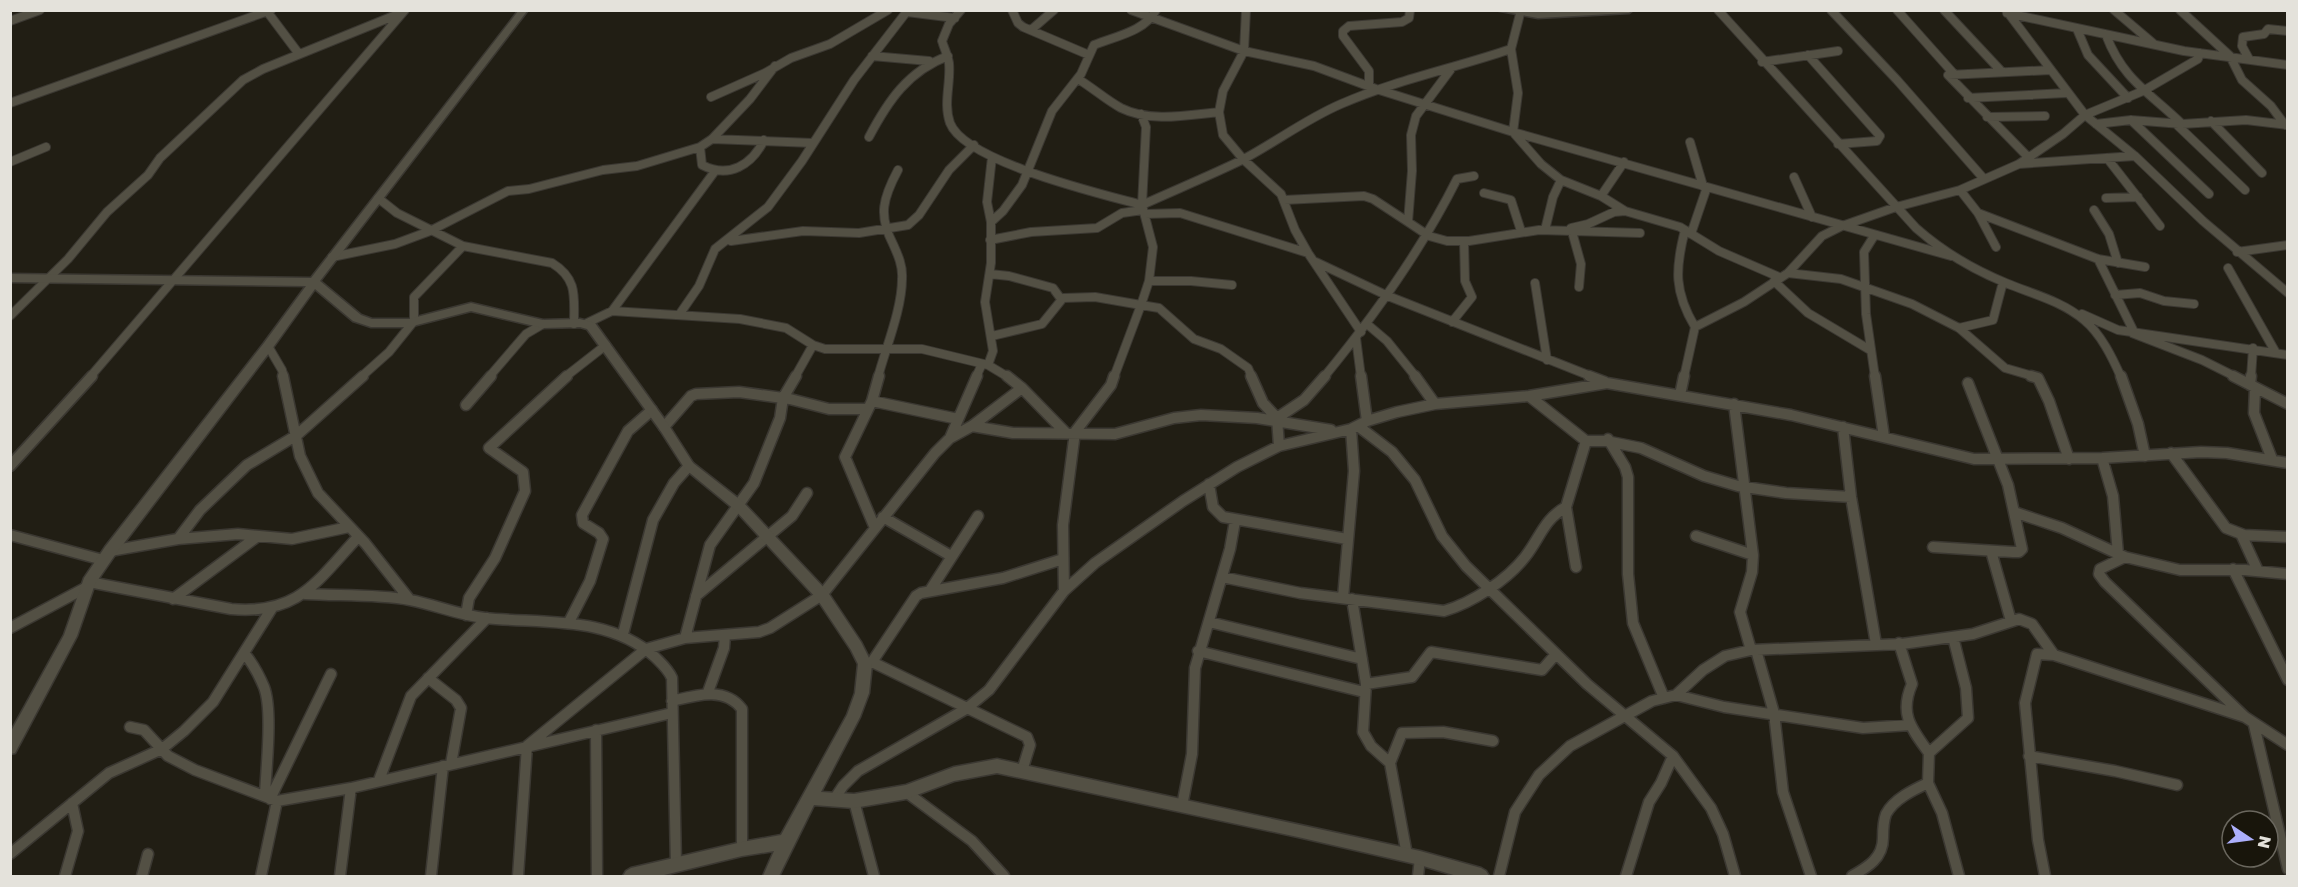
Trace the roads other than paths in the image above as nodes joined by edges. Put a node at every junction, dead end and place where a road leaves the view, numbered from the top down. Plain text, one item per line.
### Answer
1 (40, 10) edge
2 (524, 10) edge
3 (888, 10) edge
4 (961, 10) edge
5 (1012, 10) edge
6 (1054, 10) edge
7 (1131, 10) edge
8 (1246, 10) edge
9 (1410, 10) edge
10 (1499, 10) edge
11 (1629, 10) edge
12 (1718, 10) edge
13 (1831, 10) edge
14 (1897, 10) edge
15 (1944, 10) edge
16 (2114, 10) edge
17 (2180, 10) edge
18 (268, 11) edge
19 (907, 11) edge
20 (2005, 11) edge
21 (404, 12) edge
22 (1522, 12) edge
23 (1155, 14) edge
24 (955, 18) junction
25 (10, 21) edge
26 (2077, 29) junction
27 (1031, 30) junction
28 (2288, 31) edge
29 (2106, 35) junction
30 (2156, 45) junction
31 (1511, 49) junction
32 (1244, 51) junction
33 (1838, 51) dead end
34 (2200, 53) junction
35 (299, 54) junction
36 (1089, 55) junction
37 (1808, 55) junction
38 (872, 56) junction
39 (948, 56) junction
40 (2230, 56) junction
41 (2249, 59) junction
42 (932, 60) junction
43 (1762, 62) junction
44 (2288, 64) edge
45 (775, 66) junction
46 (1451, 69) junction
47 (2051, 70) junction
48 (2002, 72) junction
49 (1954, 74) junction
50 (1078, 79) junction
51 (1372, 88) junction
52 (2143, 91) junction
53 (2066, 93) junction
54 (711, 97) dead end
55 (1968, 98) junction
56 (2128, 98) junction
57 (10, 103) edge
58 (1426, 103) junction
59 (1219, 112) junction
60 (1141, 114) junction
61 (2085, 115) junction
62 (2045, 116) dead end
63 (1987, 117) junction
64 (2132, 120) junction
65 (2211, 121) junction
66 (2179, 123) junction
67 (2096, 124) junction
68 (2285, 126) edge
69 (1513, 132) junction
70 (869, 137) dead end
71 (712, 139) junction
72 (764, 140) junction
73 (1690, 142) dead end
74 (813, 143) junction
75 (1839, 144) junction
76 (974, 145) junction
77 (46, 147) dead end
78 (700, 147) junction
79 (2134, 156) junction
80 (992, 157) junction
81 (2028, 157) junction
82 (2107, 158) junction
83 (1243, 159) junction
84 (10, 162) edge
85 (1624, 162) junction
86 (2019, 164) junction
87 (898, 170) dead end
88 (715, 171) junction
89 (1029, 172) junction
90 (2262, 173) dead end
91 (1473, 176) dead end
92 (1794, 177) dead end
93 (1984, 179) junction
94 (1561, 180) junction
95 (1705, 187) junction
96 (1960, 190) junction
97 (2245, 190) dead end
98 (1484, 193) dead end
99 (2209, 194) dead end
100 (1601, 196) junction
101 (2138, 197) junction
102 (378, 198) junction
103 (2106, 198) dead end
104 (1284, 200) junction
105 (1896, 207) junction
106 (1143, 210) junction
107 (2094, 210) dead end
108 (1625, 211) junction
109 (1978, 213) junction
110 (1812, 217) junction
111 (991, 222) junction
112 (1408, 222) junction
113 (1842, 226) junction
114 (2160, 226) dead end
115 (1571, 228) junction
116 (887, 229) junction
117 (1545, 230) junction
118 (430, 231) junction
119 (1521, 231) junction
120 (1688, 232) junction
121 (1640, 233) dead end
122 (1428, 235) junction
123 (1874, 236) junction
124 (990, 240) junction
125 (1464, 241) junction
126 (725, 242) junction
127 (2288, 245) edge
128 (463, 246) junction
129 (1996, 247) dead end
130 (2237, 252) junction
131 (1310, 256) junction
132 (1951, 256) junction
133 (332, 257) junction
134 (2098, 259) junction
135 (2118, 263) junction
136 (2145, 267) dead end
137 (2228, 268) dead end
138 (1788, 273) junction
139 (990, 274) junction
140 (10, 278) edge
141 (48, 278) junction
142 (174, 279) junction
143 (1776, 279) junction
144 (1149, 281) junction
145 (314, 282) junction
146 (2003, 282) junction
147 (1535, 283) dead end
148 (1232, 285) dead end
149 (1579, 287) dead end
150 (1866, 288) junction
151 (2288, 293) edge
152 (2115, 295) junction
153 (1388, 296) junction
154 (1060, 299) junction
155 (2194, 304) dead end
156 (1141, 305) junction
157 (612, 311) junction
158 (2074, 311) junction
159 (679, 315) junction
160 (10, 316) edge
161 (414, 321) junction
162 (1452, 322) junction
163 (543, 324) junction
164 (580, 324) junction
165 (1367, 324) junction
166 (1695, 327) junction
167 (1959, 328) junction
168 (2126, 330) junction
169 (1358, 335) junction
170 (992, 336) junction
171 (2102, 340) junction
172 (606, 345) junction
173 (813, 345) junction
174 (268, 346) junction
175 (2253, 348) junction
176 (887, 350) junction
177 (1870, 350) junction
178 (2276, 353) junction
179 (2288, 355) edge
180 (1547, 360) junction
181 (985, 364) junction
182 (1607, 383) junction
183 (1968, 383) dead end
184 (2253, 386) junction
185 (1022, 388) junction
186 (1680, 395) junction
187 (1529, 396) junction
188 (783, 398) junction
189 (1436, 404) junction
190 (1734, 404) junction
191 (2288, 404) edge
192 (466, 405) dead end
193 (870, 405) junction
194 (652, 410) junction
195 (958, 419) junction
196 (1277, 420) junction
197 (1359, 425) junction
198 (972, 426) junction
199 (664, 427) junction
200 (1843, 427) junction
201 (1338, 431) junction
202 (1070, 432) junction
203 (297, 435) junction
204 (1884, 437) junction
205 (950, 438) junction
206 (1608, 439) junction
207 (1586, 441) junction
208 (1279, 446) junction
209 (2171, 453) junction
210 (2145, 456) junction
211 (2102, 458) junction
212 (2069, 459) junction
213 (2272, 459) junction
214 (2000, 460) junction
215 (2288, 463) edge
216 (10, 466) edge
217 (689, 466) junction
218 (1209, 484) junction
219 (1743, 487) junction
220 (807, 493) dead end
221 (1851, 497) junction
222 (739, 506) junction
223 (1566, 507) junction
224 (2017, 513) junction
225 (978, 516) dead end
226 (884, 517) junction
227 (1235, 521) junction
228 (349, 527) junction
229 (875, 528) junction
230 (2241, 534) junction
231 (10, 536) edge
232 (258, 536) junction
233 (769, 536) junction
234 (1696, 536) dead end
235 (358, 537) junction
236 (2288, 537) edge
237 (1347, 539) junction
238 (178, 540) junction
239 (1933, 547) dead end
240 (1991, 551) junction
241 (1753, 555) junction
242 (106, 556) junction
243 (951, 556) junction
244 (2121, 556) junction
245 (1064, 559) junction
246 (1576, 567) dead end
247 (2233, 569) junction
248 (2258, 571) junction
249 (2288, 574) edge
250 (1222, 577) junction
251 (88, 585) junction
252 (1488, 586) junction
253 (930, 589) junction
254 (1064, 591) junction
255 (306, 594) junction
256 (822, 595) junction
257 (696, 596) junction
258 (174, 599) junction
259 (1347, 599) junction
260 (410, 600) junction
261 (272, 608) junction
262 (466, 615) junction
263 (487, 618) junction
264 (2012, 621) junction
265 (568, 622) junction
266 (1209, 622) junction
267 (10, 628) edge
268 (623, 634) junction
269 (725, 635) junction
270 (1953, 637) junction
271 (685, 638) junction
272 (1899, 643) junction
273 (1876, 644) junction
274 (646, 649) junction
275 (1753, 650) junction
276 (1198, 651) junction
277 (245, 654) junction
278 (1556, 654) junction
279 (2054, 655) junction
280 (1362, 659) junction
281 (868, 663) junction
282 (331, 674) dead end
283 (2287, 676) edge
284 (428, 678) junction
285 (1365, 688) junction
286 (708, 692) junction
287 (1676, 695) junction
288 (1664, 698) junction
289 (672, 701) junction
290 (966, 709) junction
291 (672, 713) junction
292 (1774, 713) junction
293 (1625, 715) junction
294 (2245, 717) junction
295 (1911, 725) junction
296 (2254, 725) junction
297 (130, 727) dead end
298 (596, 730) junction
299 (1493, 741) dead end
300 (2288, 745) edge
301 (527, 746) junction
302 (10, 748) edge
303 (162, 749) junction
304 (1929, 753) junction
305 (1673, 756) junction
306 (2030, 756) junction
307 (1390, 764) junction
308 (447, 765) junction
309 (1022, 771) junction
310 (379, 780) junction
311 (1928, 783) junction
312 (2177, 785) dead end
313 (351, 788) junction
314 (906, 792) junction
315 (811, 798) junction
316 (270, 799) junction
317 (833, 801) junction
318 (854, 801) junction
319 (72, 803) junction
320 (1182, 806) junction
321 (786, 842) junction
322 (742, 849) junction
323 (10, 854) edge
324 (148, 854) dead end
325 (1414, 857) junction
326 (676, 864) junction
327 (2288, 869) edge
328 (65, 876) edge
329 (142, 876) edge
330 (261, 876) edge
331 (340, 876) edge
332 (431, 876) edge
333 (518, 876) edge
334 (597, 876) edge
335 (632, 876) edge
336 (771, 876) edge
337 (874, 876) edge
338 (1004, 876) edge
339 (1418, 876) edge
340 (1481, 876) edge
341 (1499, 876) edge
342 (1626, 876) edge
343 (1735, 876) edge
344 (1811, 876) edge
345 (1852, 876) edge
346 (1959, 876) edge
347 (2045, 876) edge

1 - 25 street
2 - 102 street
3 - 45 street
4 - 24 street
5 - 27 street
6 - 27 street
7 - 23 street
8 - 32 street
9 - 51 street
10 - 22 street
11 - 22 street
12 - 43 street
13 - 93 street
14 - 49 street
15 - 48 street
16 - 30 street
17 - 40 street
18 - 35 street
18 - 57 street
19 - 24 street
19 - 38 street
20 - 26 street
20 - 47 street
21 - 35 street
21 - 142 street
22 - 31 street
23 - 32 street
23 - 36 street
24 - 39 street
26 - 29 street
26 - 56 street
27 - 36 street
28 - 41 street
29 - 30 street
29 - 52 street
30 - 34 street
31 - 46 street
31 - 69 street
32 - 51 street
32 - 59 street
33 - 37 street
34 - 40 street
34 - 52 street
35 - 141 street
36 - 50 street
37 - 43 street
37 - 75 street
38 - 42 street
38 - 74 street
39 - 42 street
39 - 76 street
40 - 41 street
40 - 68 street
41 - 44 street
42 - 70 street
43 - 75 street
45 - 54 street
45 - 71 street
46 - 51 street
46 - 58 street
47 - 48 street
47 - 53 street
48 - 49 street
49 - 55 street
50 - 60 street
50 - 89 street
51 - 58 street
51 - 83 street
52 - 56 street
52 - 66 street
53 - 55 street
53 - 61 street
55 - 63 street
56 - 61 street
58 - 69 street
58 - 112 street
59 - 60 street
59 - 83 street
60 - 106 street
61 - 67 street
61 - 81 street
62 - 63 street
63 - 81 street
64 - 66 street
64 - 67 street
64 - 99 street
65 - 66 street
65 - 68 street
65 - 90 street
66 - 97 street
67 - 79 street
69 - 85 street
69 - 94 street
71 - 72 street
71 - 78 street
72 - 74 street
72 - 88 street
73 - 95 street
74 - 126 street
75 - 105 street
76 - 80 street
76 - 116 street
77 - 84 street
78 - 88 street
78 - 118 street
79 - 82 street
79 - 130 street
80 - 89 street
80 - 111 street
81 - 86 street
82 - 86 street
82 - 101 street
83 - 104 street
83 - 106 street
85 - 95 street
85 - 100 street
86 - 93 street
87 - 116 street
88 - 157 street
89 - 106 street
89 - 111 street
91 - 122 street
92 - 110 street
93 - 96 street
94 - 100 street
94 - 117 street
95 - 110 street
95 - 120 street
96 - 105 street
96 - 109 street
98 - 119 street
100 - 108 street
101 - 103 street
101 - 114 street
102 - 118 street
102 - 133 street
104 - 112 street
104 - 131 street
105 - 113 street
105 - 132 street
106 - 124 street
106 - 131 street
106 - 144 street
107 - 135 street
108 - 115 street
108 - 120 street
109 - 129 street
109 - 134 street
110 - 113 street
111 - 124 street
112 - 122 street
113 - 123 street
113 - 138 street
115 - 117 street
115 - 121 street
115 - 149 street
116 - 126 street
116 - 176 street
117 - 119 street
118 - 128 street
118 - 133 street
119 - 125 street
120 - 143 street
120 - 166 street
122 - 125 street
122 - 153 street
123 - 132 street
123 - 150 street
124 - 139 street
125 - 162 street
126 - 159 street
127 - 130 street
128 - 161 street
128 - 164 street
130 - 151 street
131 - 153 street
131 - 169 street
132 - 146 street
133 - 145 street
134 - 135 street
134 - 152 street
135 - 136 street
137 - 178 street
138 - 143 street
138 - 150 street
139 - 154 street
139 - 170 street
140 - 141 street
141 - 142 street
141 - 160 street
142 - 145 street
142 - 216 street
143 - 166 street
143 - 177 street
144 - 148 street
144 - 156 street
145 - 161 street
145 - 174 street
146 - 158 street
146 - 167 street
147 - 180 street
150 - 167 street
150 - 177 street
152 - 155 street
152 - 168 street
153 - 162 street
153 - 165 street
154 - 156 street
154 - 170 street
156 - 196 street
156 - 202 street
157 - 159 street
157 - 164 street
158 - 168 street
158 - 171 street
159 - 173 street
161 - 163 street
161 - 203 street
162 - 180 street
163 - 164 street
163 - 192 street
164 - 172 street
165 - 169 street
165 - 189 street
166 - 186 street
167 - 212 street
168 - 171 street
168 - 175 street
168 - 184 street
169 - 196 street
169 - 197 street
170 - 181 street
171 - 210 street
172 - 194 street
172 - 262 street
173 - 176 street
173 - 188 street
174 - 203 street
174 - 242 street
175 - 178 street
175 - 184 street
176 - 181 street
176 - 193 street
177 - 204 street
178 - 179 street
180 - 182 street
181 - 185 street
181 - 195 street
182 - 186 street
182 - 187 street
183 - 214 street
184 - 191 street
184 - 213 street
185 - 198 street
185 - 202 street
186 - 190 street
187 - 189 street
187 - 207 street
188 - 193 street
188 - 199 street
188 - 222 street
189 - 197 street
190 - 200 street
190 - 219 street
193 - 195 street
193 - 229 street
194 - 199 street
194 - 265 street
195 - 205 street
196 - 201 street
196 - 202 street
196 - 208 street
197 - 201 street
197 - 237 street
197 - 252 street
198 - 202 street
198 - 205 street
199 - 217 street
200 - 204 street
200 - 221 street
201 - 208 street
202 - 245 street
203 - 228 street
203 - 238 street
204 - 214 street
205 - 226 street
206 - 207 street
206 - 219 street
206 - 288 street
207 - 223 street
208 - 218 street
209 - 210 street
209 - 213 street
209 - 230 street
210 - 211 street
211 - 212 street
211 - 244 street
212 - 214 street
213 - 215 street
214 - 224 street
217 - 222 street
217 - 268 street
218 - 227 street
218 - 254 street
219 - 221 street
219 - 241 street
220 - 233 street
221 - 273 street
222 - 233 street
222 - 257 street
223 - 246 street
223 - 252 street
224 - 240 street
224 - 244 street
225 - 243 street
226 - 229 street
226 - 243 street
227 - 237 street
227 - 250 street
228 - 232 street
228 - 235 street
229 - 256 street
230 - 236 street
230 - 248 street
231 - 242 street
232 - 238 street
232 - 258 street
233 - 256 street
233 - 257 street
234 - 241 street
235 - 255 street
235 - 260 street
237 - 259 street
238 - 242 street
239 - 240 street
240 - 264 street
241 - 275 street
242 - 251 street
243 - 253 street
244 - 247 street
244 - 294 street
245 - 253 street
245 - 254 street
247 - 248 street
247 - 283 street
248 - 249 street
250 - 259 street
250 - 266 street
251 - 258 street
251 - 267 street
251 - 302 street
252 - 259 street
252 - 278 street
253 - 281 street
254 - 290 street
255 - 260 street
255 - 261 street
256 - 269 street
256 - 281 street
257 - 271 street
258 - 261 street
259 - 280 street
260 - 262 street
261 - 277 street
262 - 263 street
263 - 265 street
263 - 284 street
264 - 270 street
264 - 279 street
265 - 268 street
266 - 276 street
266 - 280 street
268 - 274 street
269 - 271 street
269 - 286 street
270 - 272 street
270 - 304 street
271 - 274 street
272 - 273 street
272 - 295 street
273 - 275 street
274 - 289 street
274 - 301 street
275 - 287 street
275 - 292 street
276 - 285 street
276 - 320 street
277 - 303 street
277 - 316 street
278 - 285 street
278 - 293 street
279 - 294 street
279 - 306 street
280 - 285 street
281 - 290 street
281 - 315 street
282 - 316 street
284 - 308 street
284 - 310 street
285 - 307 street
286 - 289 street
286 - 322 street
287 - 288 street
287 - 292 street
288 - 293 street
289 - 291 street
290 - 309 street
290 - 317 street
291 - 298 street
291 - 326 street
292 - 295 street
292 - 344 street
293 - 305 street
293 - 341 street
294 - 296 street
295 - 304 street
296 - 300 street
296 - 327 street
297 - 303 street
298 - 301 street
298 - 334 street
299 - 307 street
301 - 308 street
301 - 333 street
303 - 316 street
303 - 319 street
304 - 311 street
305 - 342 street
305 - 343 street
306 - 312 street
306 - 347 street
307 - 325 street
308 - 310 street
308 - 332 street
309 - 314 street
309 - 320 street
310 - 313 street
311 - 345 street
311 - 346 street
313 - 316 street
313 - 331 street
314 - 318 street
314 - 338 street
315 - 317 street
315 - 321 street
316 - 330 street
317 - 318 street
318 - 337 street
319 - 323 street
319 - 328 street
320 - 325 street
321 - 322 street
321 - 336 street
322 - 326 street
324 - 329 street
325 - 339 street
325 - 340 street
326 - 335 street

